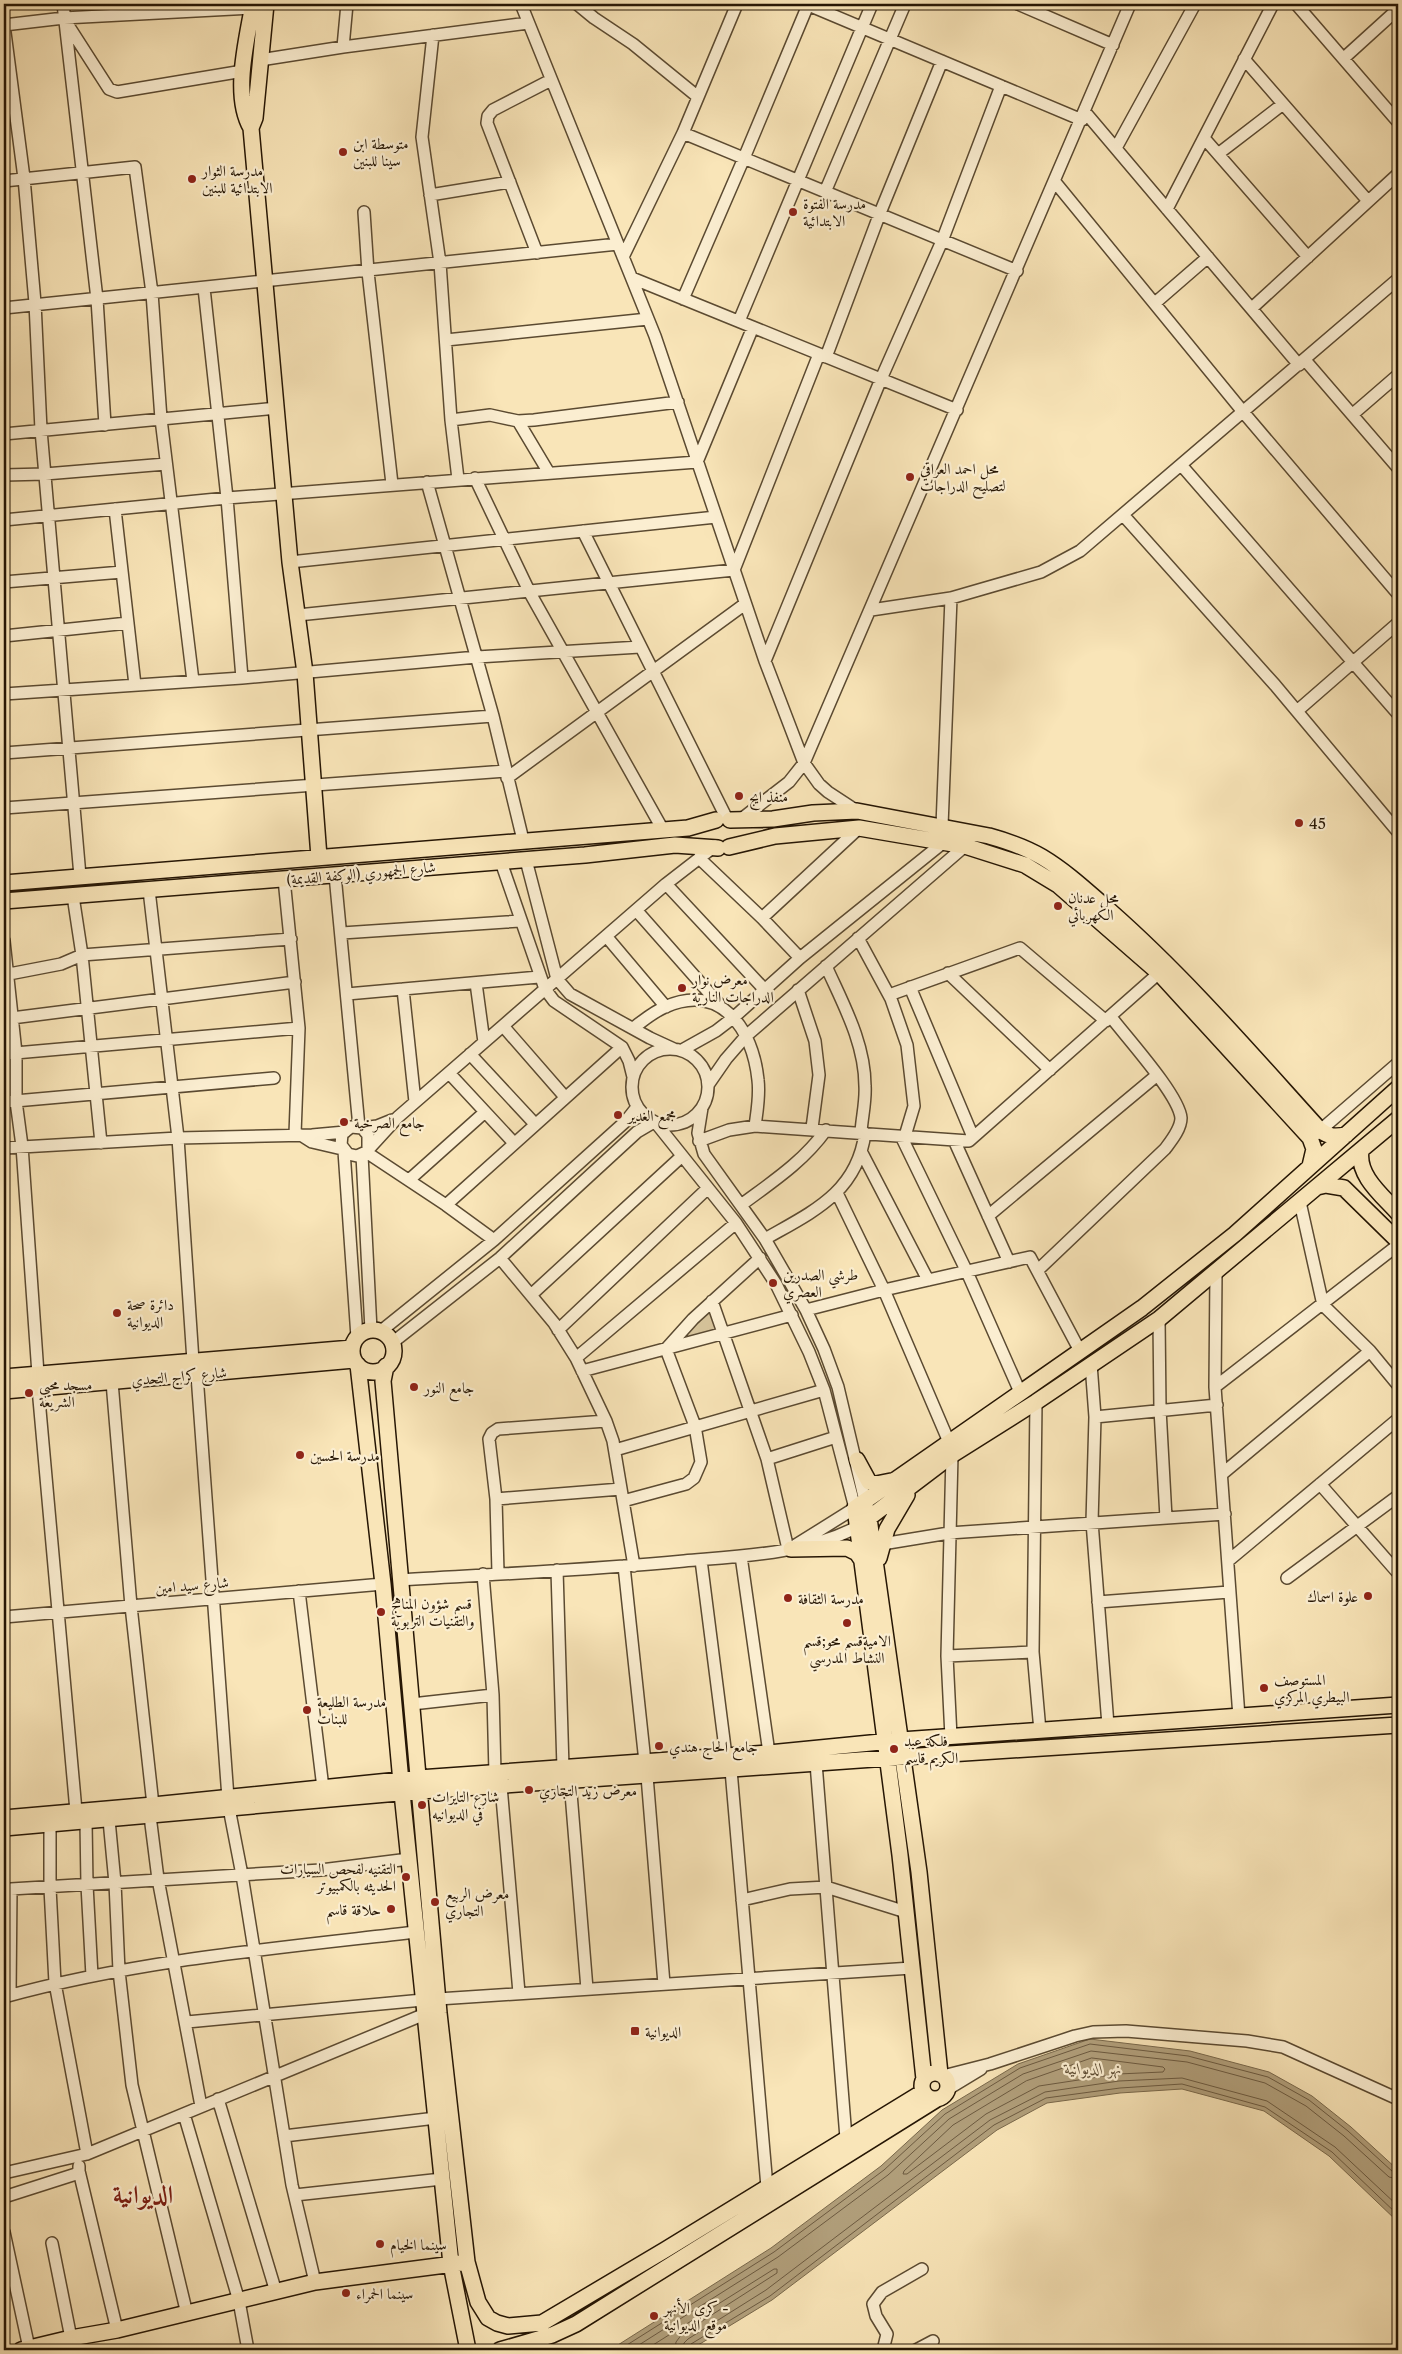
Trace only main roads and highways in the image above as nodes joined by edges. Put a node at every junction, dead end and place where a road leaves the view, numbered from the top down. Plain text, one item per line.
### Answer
1 (257, 5) edge
2 (252, 128) junction
3 (729, 821) junction
4 (719, 847) junction
5 (358, 854) junction
6 (319, 856) junction
7 (262, 861) junction
8 (359, 873) junction
9 (264, 881) junction
10 (4, 883) edge
11 (4, 901) edge
12 (1398, 1088) edge
13 (1398, 1119) edge
14 (1362, 1120) junction
15 (1315, 1134) junction
16 (1346, 1135) junction
17 (1378, 1136) junction
18 (1361, 1151) junction
19 (1310, 1166) junction
20 (1317, 1187) junction
21 (1282, 1192) junction
22 (1298, 1204) junction
23 (1398, 1213) edge
24 (1398, 1241) edge
25 (355, 1353) junction
26 (386, 1366) junction
27 (195, 1368) junction
28 (4, 1377) edge
29 (38, 1381) junction
30 (4, 1391) edge
31 (950, 1448) junction
32 (857, 1460) road end
33 (897, 1478) junction
34 (922, 1478) junction
35 (860, 1504) junction
36 (870, 1518) junction
37 (857, 1526) junction
38 (878, 1545) junction
39 (790, 1549) road end
40 (863, 1562) junction
41 (1398, 1705) edge
42 (1398, 1725) edge
43 (893, 1741) junction
44 (903, 1757) junction
45 (888, 1758) junction
46 (728, 1763) junction
47 (420, 1785) junction
48 (401, 1787) junction
49 (228, 1803) junction
50 (152, 1811) junction
51 (81, 1817) junction
52 (4, 1818) edge
53 (4, 1828) edge
54 (429, 2004) junction
55 (942, 2085) junction
56 (924, 2086) junction
57 (828, 2158) junction
58 (665, 2250) junction
59 (467, 2262) junction
60 (451, 2264) junction
61 (674, 2264) junction
62 (25, 2349) edge
63 (468, 2350) edge
64 (500, 2350) edge

1 - 2 main road
1 - 2 main road
2 - 6 main road
3 - 4 main road
3 - 4 main road
3 - 5 main road, شارع الجمهوري (الوكفة القديمة)
3 - 15 main road, شارع الجمهوري (الوكفة القديمة)
4 - 8 main road, شارع الجمهوري (الوكفة القديمة)
4 - 15 main road, شارع الجمهوري (الوكفة القديمة)
5 - 6 main road, شارع الجمهوري (الوكفة القديمة)
5 - 8 main road
6 - 7 main road, شارع الجمهوري (الوكفة القديمة)
7 - 9 main road
7 - 10 main road, شارع الجمهوري (الوكفة القديمة)
8 - 9 main road, شارع الجمهوري (الوكفة القديمة)
9 - 11 main road, شارع الجمهوري (الوكفة القديمة)
12 - 14 main road
13 - 17 main road
14 - 16 main road
14 - 17 main road
15 - 16 main road
15 - 19 main road
16 - 19 main road
17 - 18 main road
18 - 20 main road
18 - 23 main road
19 - 21 main road
20 - 22 main road
20 - 24 main road
21 - 22 main road
21 - 31 main road
22 - 31 main road
25 - 26 main road
25 - 26 main road
25 - 27 main road
25 - 48 main road
26 - 47 main road
27 - 29 main road
27 - 29 main road, شارع كراج التحدي
28 - 29 main road
29 - 30 main road, شارع كراج التحدي
31 - 33 main road
31 - 34 main road
32 - 33 main road
33 - 35 main road
34 - 36 main road
34 - 38 main road
35 - 36 main road
35 - 37 main road
36 - 37 main road
36 - 38 main road
37 - 40 main road
38 - 43 main road
39 - 40 main road
40 - 43 main road
41 - 43 main road
42 - 44 main road
43 - 44 main road
43 - 45 main road
43 - 46 main road
44 - 45 main road
44 - 55 main road
45 - 46 main road
45 - 56 main road
46 - 47 main road
47 - 48 main road
47 - 54 main road
48 - 49 main road
48 - 49 main road
48 - 54 main road
49 - 50 main road
50 - 51 main road
50 - 51 main road
51 - 52 main road
51 - 53 main road
54 - 59 main road
54 - 60 main road
55 - 56 main road
55 - 56 main road
55 - 57 main road
56 - 57 main road
57 - 58 main road
57 - 61 main road
58 - 59 main road
58 - 61 main road
59 - 60 main road
60 - 62 main road
60 - 63 main road
61 - 64 main road

